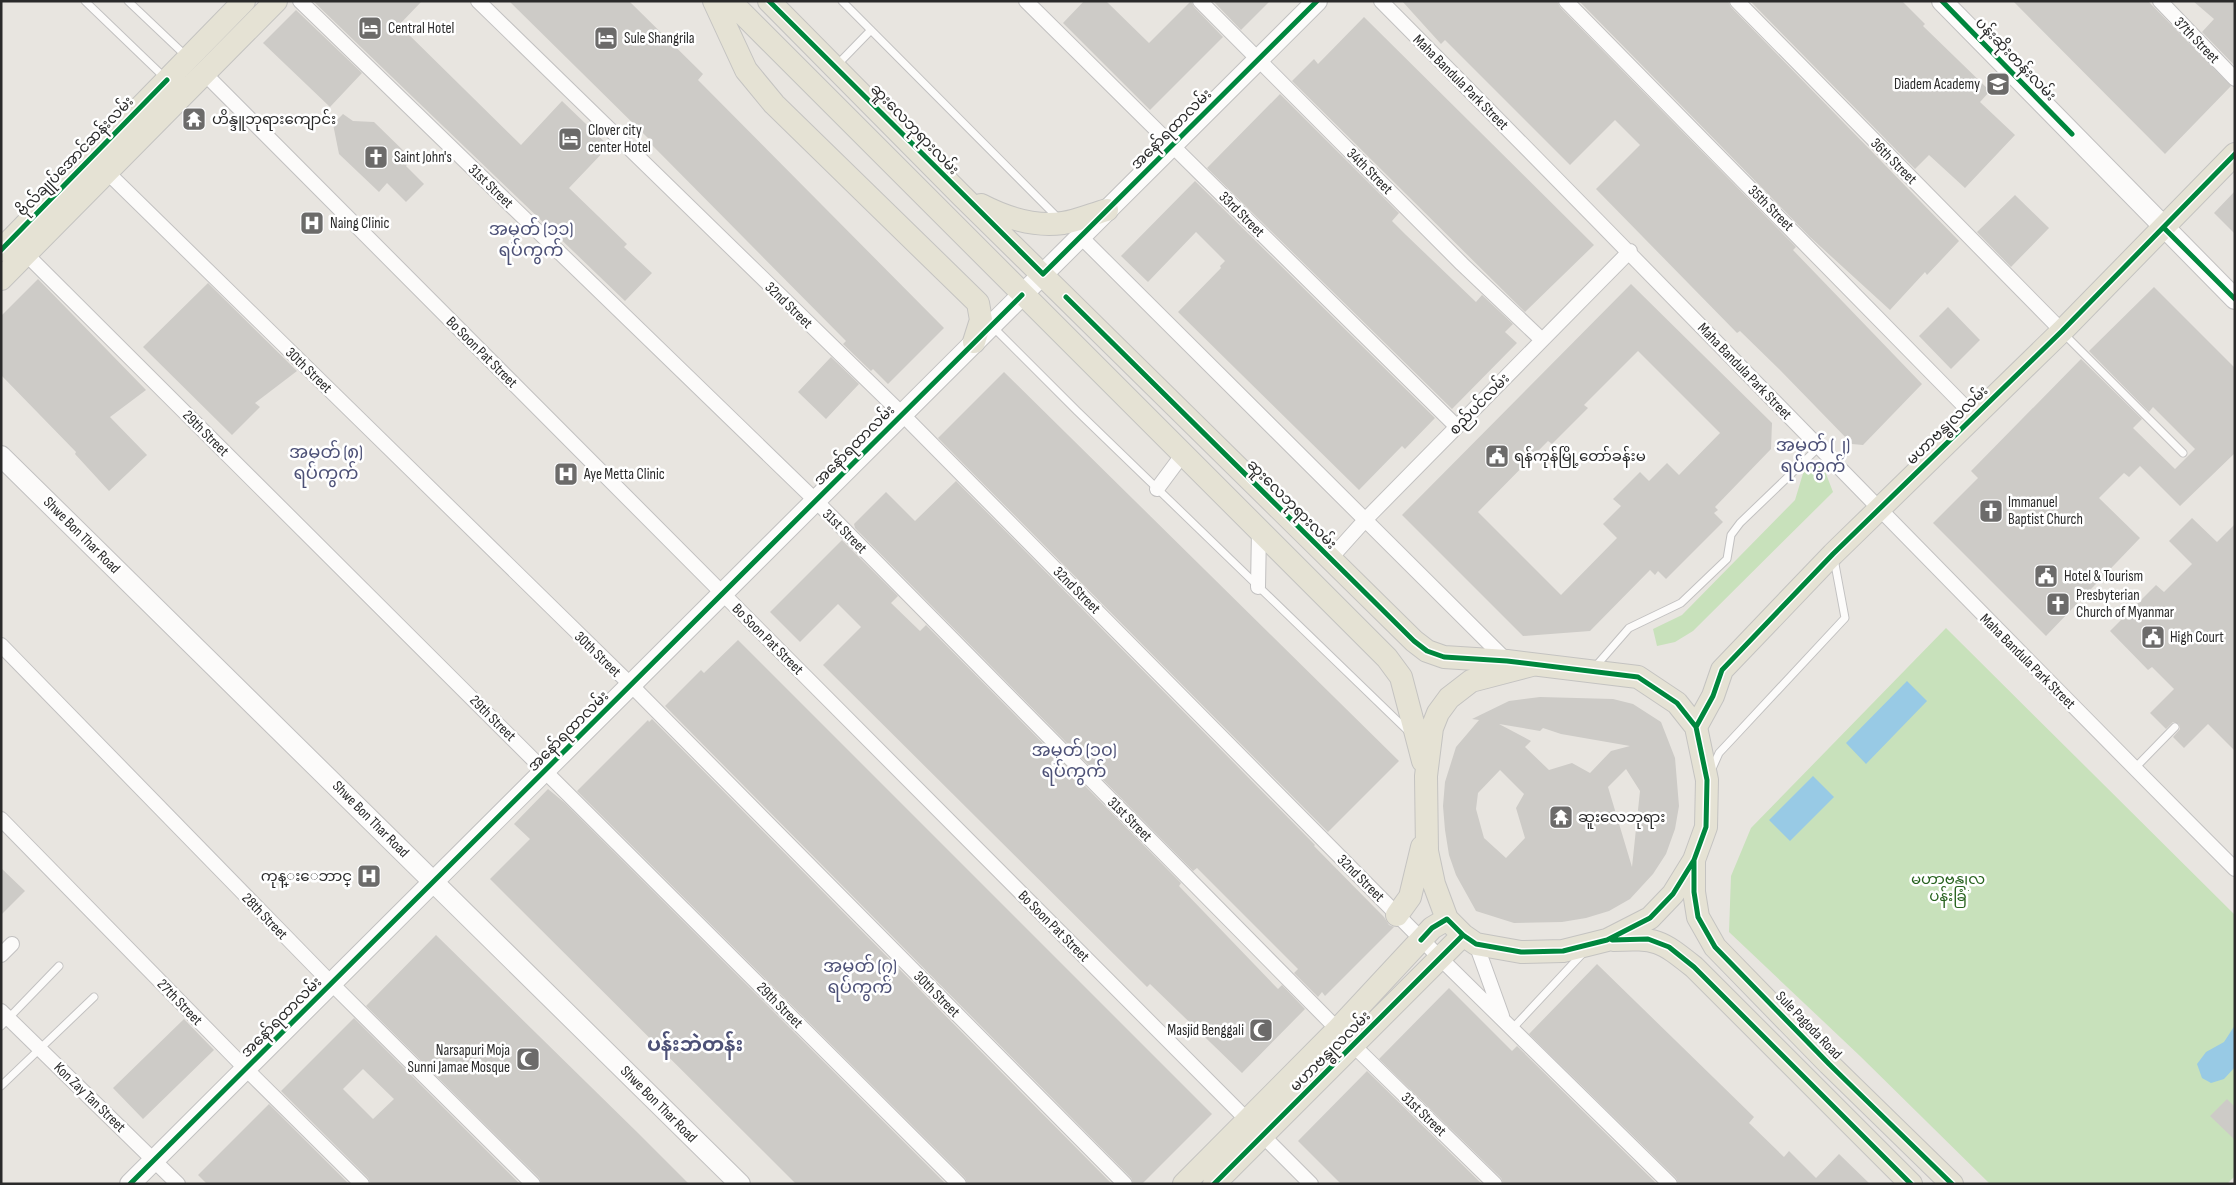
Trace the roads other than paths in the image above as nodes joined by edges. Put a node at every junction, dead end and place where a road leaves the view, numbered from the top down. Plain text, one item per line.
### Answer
1 (85, 1) edge
2 (128, 1) edge
3 (244, 1) edge
4 (276, 1) edge
5 (300, 1) edge
6 (478, 1) edge
7 (714, 1) edge
8 (730, 1) edge
9 (769, 1) edge
10 (842, 1) edge
11 (1026, 1) edge
12 (1200, 1) edge
13 (1317, 1) edge
14 (1381, 1) edge
15 (1566, 1) edge
16 (1737, 1) edge
17 (1942, 1) edge
18 (2160, 1) edge
19 (871, 30) junction
20 (1259, 59) junction
21 (196, 66) junction
22 (836, 66) junction
23 (2235, 79) edge
24 (167, 80) junction
25 (1172, 145) junction
26 (2235, 154) edge
27 (107, 172) junction
28 (80, 185) junction
29 (962, 196) junction
30 (1107, 210) junction
31 (1063, 223) junction
32 (2164, 228) junction
33 (1081, 237) junction
34 (1, 250) edge
35 (1630, 252) junction
36 (26, 254) junction
37 (1043, 274) junction
38 (1, 279) edge
39 (1022, 295) junction
40 (2235, 298) edge
41 (991, 325) junction
42 (2056, 326) junction
43 (1541, 339) junction
44 (974, 342) junction
45 (1969, 411) junction
46 (902, 414) junction
47 (1457, 427) junction
48 (1819, 447) junction
49 (2183, 453) dead end
50 (1183, 454) junction
51 (1, 456) edge
52 (1157, 489) junction
53 (816, 501) junction
54 (1879, 509) junction
55 (1366, 519) junction
56 (1259, 530) junction
57 (1833, 554) junction
58 (1330, 560) junction
59 (1258, 587) junction
60 (723, 594) junction
61 (1, 644) edge
62 (1506, 661) junction
63 (1532, 665) junction
64 (1592, 670) junction
65 (630, 685) junction
66 (1696, 727) junction
67 (2175, 727) dead end
68 (1417, 739) junction
69 (2134, 769) junction
70 (545, 770) junction
71 (1426, 776) junction
72 (1707, 780) junction
73 (1425, 816) junction
74 (1, 819) edge
75 (1694, 860) junction
76 (2235, 869) edge
77 (434, 881) junction
78 (1397, 915) junction
79 (1447, 919) junction
80 (1421, 940) junction
81 (1469, 940) junction
82 (1599, 943) junction
83 (12, 944) dead end
84 (1, 955) edge
85 (1440, 958) junction
86 (59, 966) dead end
87 (332, 984) junction
88 (94, 997) dead end
89 (4, 1019) edge
90 (1508, 1025) junction
91 (1346, 1037) junction
92 (40, 1049) junction
93 (246, 1069) junction
94 (1, 1086) edge
95 (1255, 1128) junction
96 (154, 1160) junction
97 (130, 1184) edge
98 (178, 1184) edge
99 (362, 1184) edge
100 (533, 1184) edge
101 (740, 1184) edge
102 (959, 1184) edge
103 (1125, 1184) edge
104 (1184, 1184) edge
105 (1214, 1184) edge
106 (1310, 1184) edge
107 (1495, 1184) edge
108 (1670, 1184) edge
109 (1911, 1184) edge
110 (1952, 1184) edge

1 - 24 lane
2 - 21 lane
3 - 21 main road, ဗိုလ်ချုပ်အောင်ဆန်းလမ်း
4 - 21 main road, ဗိုလ်ချုပ်အောင်ဆန်းလမ်း
5 - 53 street, 31st Street
6 - 46 street, 32nd Street
7 - 44 main road
8 - 39 main road
9 - 22 main road, ဆူးလေဘုရားလမ်း
10 - 19 lane
11 - 25 street, 33rd Street
12 - 20 street, 34th Street
13 - 20 main road, အနော်ရထာလမ်း
14 - 35 street, Maha Bandula Park Street
15 - 45 street, 35th Street
16 - 42 street, 36th Street
17 - 32 main road, ပန်းဆိုးတန်းလမ်း
18 - 23 street, 37th Street
19 - 22 lane
19 - 31 lane
20 - 25 main road, အနော်ရထာလမ်း
20 - 43 street, 34th Street
21 - 24 main road, ဗိုလ်ချုပ်အောင်ဆန်းလမ်း
21 - 27 main road, ဗိုလ်ချုပ်အောင်ဆန်းလမ်း
21 - 60 street, Bo Soon Pat Street
22 - 29 main road, ဆူးလေဘုရားလမ်း
24 - 28 main road, ဗိုလ်ချုပ်အောင်ဆန်းလမ်း
25 - 30 main road, အနော်ရထာလမ်း
25 - 47 street, 33rd Street
26 - 32 main road, မဟာဗန္ဓုလလမ်း
27 - 28 main road, ဗိုလ်ချုပ်အောင်ဆန်းလမ်း
27 - 65 street, 30th Street
28 - 34 main road, ဗိုလ်ချုပ်အောင်ဆန်းလမ်း
28 - 36 main road, ဗိုလ်ချုပ်အောင်ဆန်းလမ်း
29 - 31 main road
29 - 37 main road, ဆူးလေဘုရားလမ်း
30 - 31 main road
30 - 33 main road, အနော်ရထာလမ်း
32 - 40 main road, ပန်းဆိုးတန်းလမ်း
32 - 42 main road, မဟာဗန္ဓုလလမ်း
33 - 37 main road, အနော်ရထာလမ်း
33 - 55 street
35 - 43 street, စည်ပင်လမ်း
35 - 48 street, Maha Bandula Park Street
36 - 38 main road, ဗိုလ်ချုပ်အောင်ဆန်းလမ်း
36 - 70 street, 29th Street
37 - 39 main road, အနော်ရထာလမ်း
37 - 58 main road, ဆူးလေဘုရားလမ်း
39 - 41 main road, အနော်ရထာလမ်း
39 - 50 main road
41 - 44 main road, အနော်ရထာလမ်း
41 - 52 lane
42 - 45 main road, မဟာဗန္ဓုလလမ်း
42 - 49 lane
43 - 47 street, စည်ပင်လမ်း
44 - 46 main road, အနော်ရထာလမ်း
45 - 54 main road, မဟာဗန္ဓုလလမ်း
46 - 53 main road, အနော်ရထာလမ်း
46 - 78 street, 32nd Street
47 - 55 street, စည်ပင်လမ်း
48 - 54 street, Maha Bandula Park Street
48 - 64 lane
50 - 52 street
50 - 56 main road
51 - 77 main road, Shwe Bon Thar Road
52 - 59 lane
53 - 60 main road, အနော်ရထာလမ်း
53 - 91 street, 31st Street
54 - 57 main road, မဟာဗန္ဓုလလမ်း
54 - 69 street, Maha Bandula Park Street
55 - 58 street, စည်ပင်လမ်း
55 - 62 street
56 - 59 street
56 - 68 main road
57 - 66 main road, မဟာဗန္ဓုလလမ်း
57 - 72 lane
58 - 62 main road, ဆူးလေဘုရားလမ်း
59 - 68 lane
60 - 65 main road, အနော်ရထာလမ်း
60 - 95 street, Bo Soon Pat Street
61 - 87 street, 28th Street
62 - 63 main road, ဆူးလေဘုရားလမ်း
63 - 64 main road, ဆူးလေဘုရားလမ်း
63 - 71 main road
64 - 66 main road, ဆူးလေဘုရားလမ်း
65 - 70 main road, အနော်ရထာလမ်း
65 - 103 street, 30th Street
66 - 72 main road
67 - 69 lane
68 - 71 main road
69 - 76 street, Maha Bandula Park Street
70 - 77 main road, အနော်ရထာလမ်း
70 - 102 street, 29th Street
71 - 73 main road
72 - 75 main road
73 - 78 main road
73 - 79 main road
74 - 93 street, 27th Street
75 - 82 main road
75 - 110 main road, Sule Pagoda Road
77 - 87 main road, အနော်ရထာလမ်း
77 - 101 main road, Shwe Bon Thar Road
78 - 80 street, 32nd Street
79 - 80 main road, မဟာဗန္ဓုလလမ်း
79 - 81 main road
80 - 85 street, 32nd Street
80 - 91 main road, မဟာဗန္ဓုလလမ်း
81 - 82 main road
81 - 85 main road, မဟာဗန္ဓုလလမ်း
81 - 90 street
82 - 90 lane
82 - 109 main road
83 - 84 street
85 - 90 street, 32nd Street
85 - 91 main road, မဟာဗန္ဓုလလမ်း
86 - 89 lane
87 - 93 main road, အနော်ရထာလမ်း
87 - 100 street, 28th Street
88 - 92 lane
89 - 92 street, Kon Zay Tan Street
90 - 108 street, 32nd Street
91 - 95 main road, မဟာဗန္ဓုလလမ်း
91 - 107 street, 31st Street
92 - 94 lane
92 - 96 street, Kon Zay Tan Street
93 - 96 main road, အနော်ရထာလမ်း
93 - 99 street, 27th Street
95 - 104 main road, မဟာဗန္ဓုလလမ်း
95 - 105 main road, မဟာဗန္ဓုလလမ်း
95 - 106 street, Bo Soon Pat Street
96 - 97 main road, အနော်ရထာလမ်း
96 - 98 street, Kon Zay Tan Street

